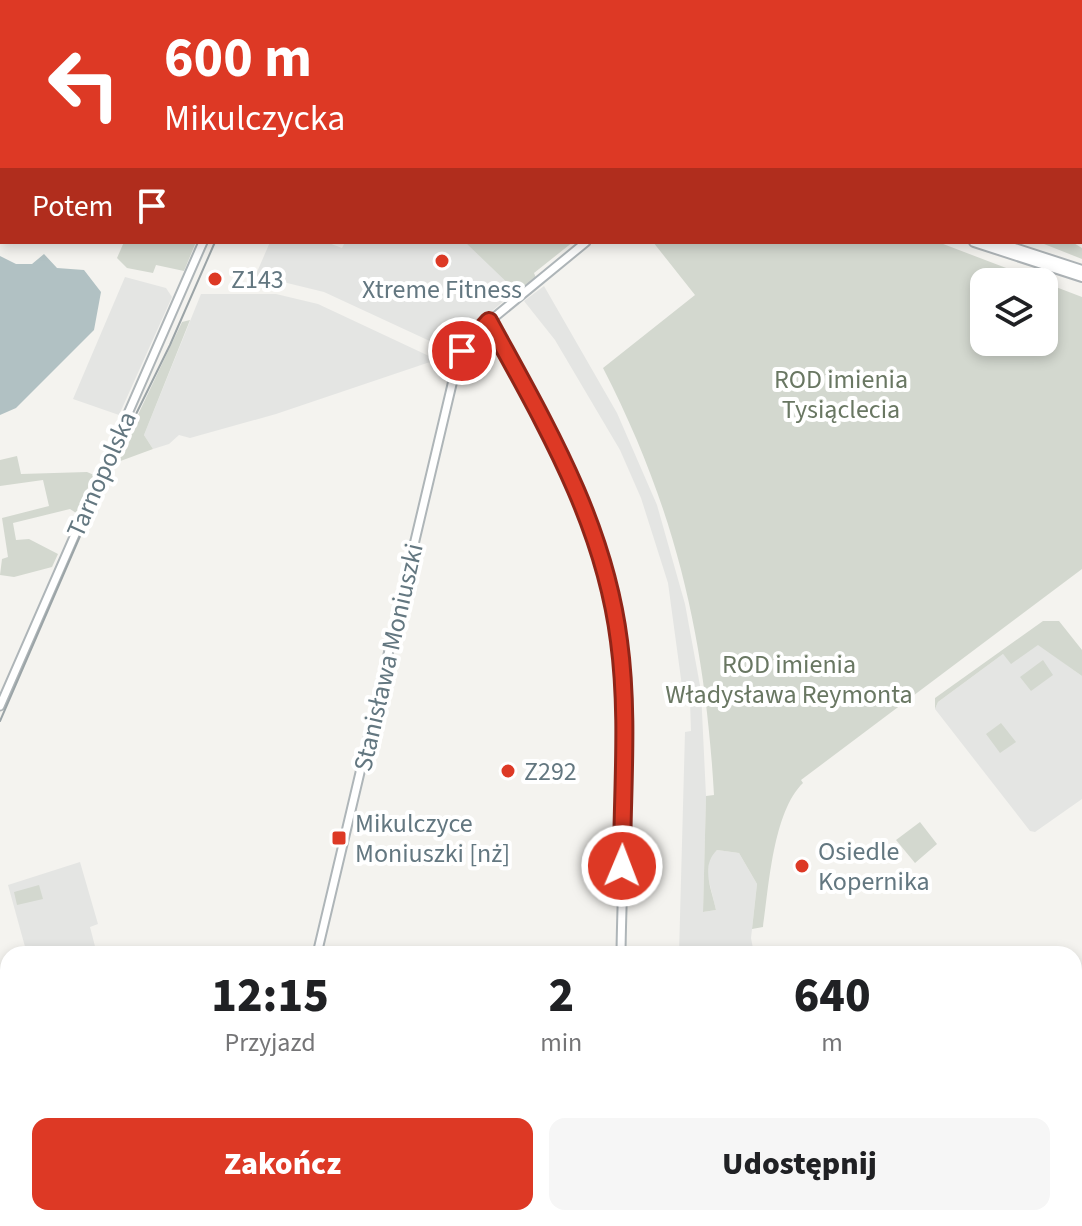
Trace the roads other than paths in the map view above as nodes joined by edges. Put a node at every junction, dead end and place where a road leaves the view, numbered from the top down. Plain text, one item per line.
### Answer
1 (202, 244) edge
2 (584, 244) edge
3 (980, 244) edge
4 (1002, 244) edge
5 (1010, 244) edge
6 (1022, 251) junction
7 (1082, 270) edge
8 (1082, 277) edge
9 (489, 321) junction
10 (0, 706) edge
11 (319, 946) edge
12 (621, 946) edge

1 - 10 street, Tarnopolska
2 - 9 street
3 - 8 main road
4 - 6 main road
5 - 6 main road
6 - 7 main road
9 - 11 street, Stanisława Moniuszki
9 - 12 street

